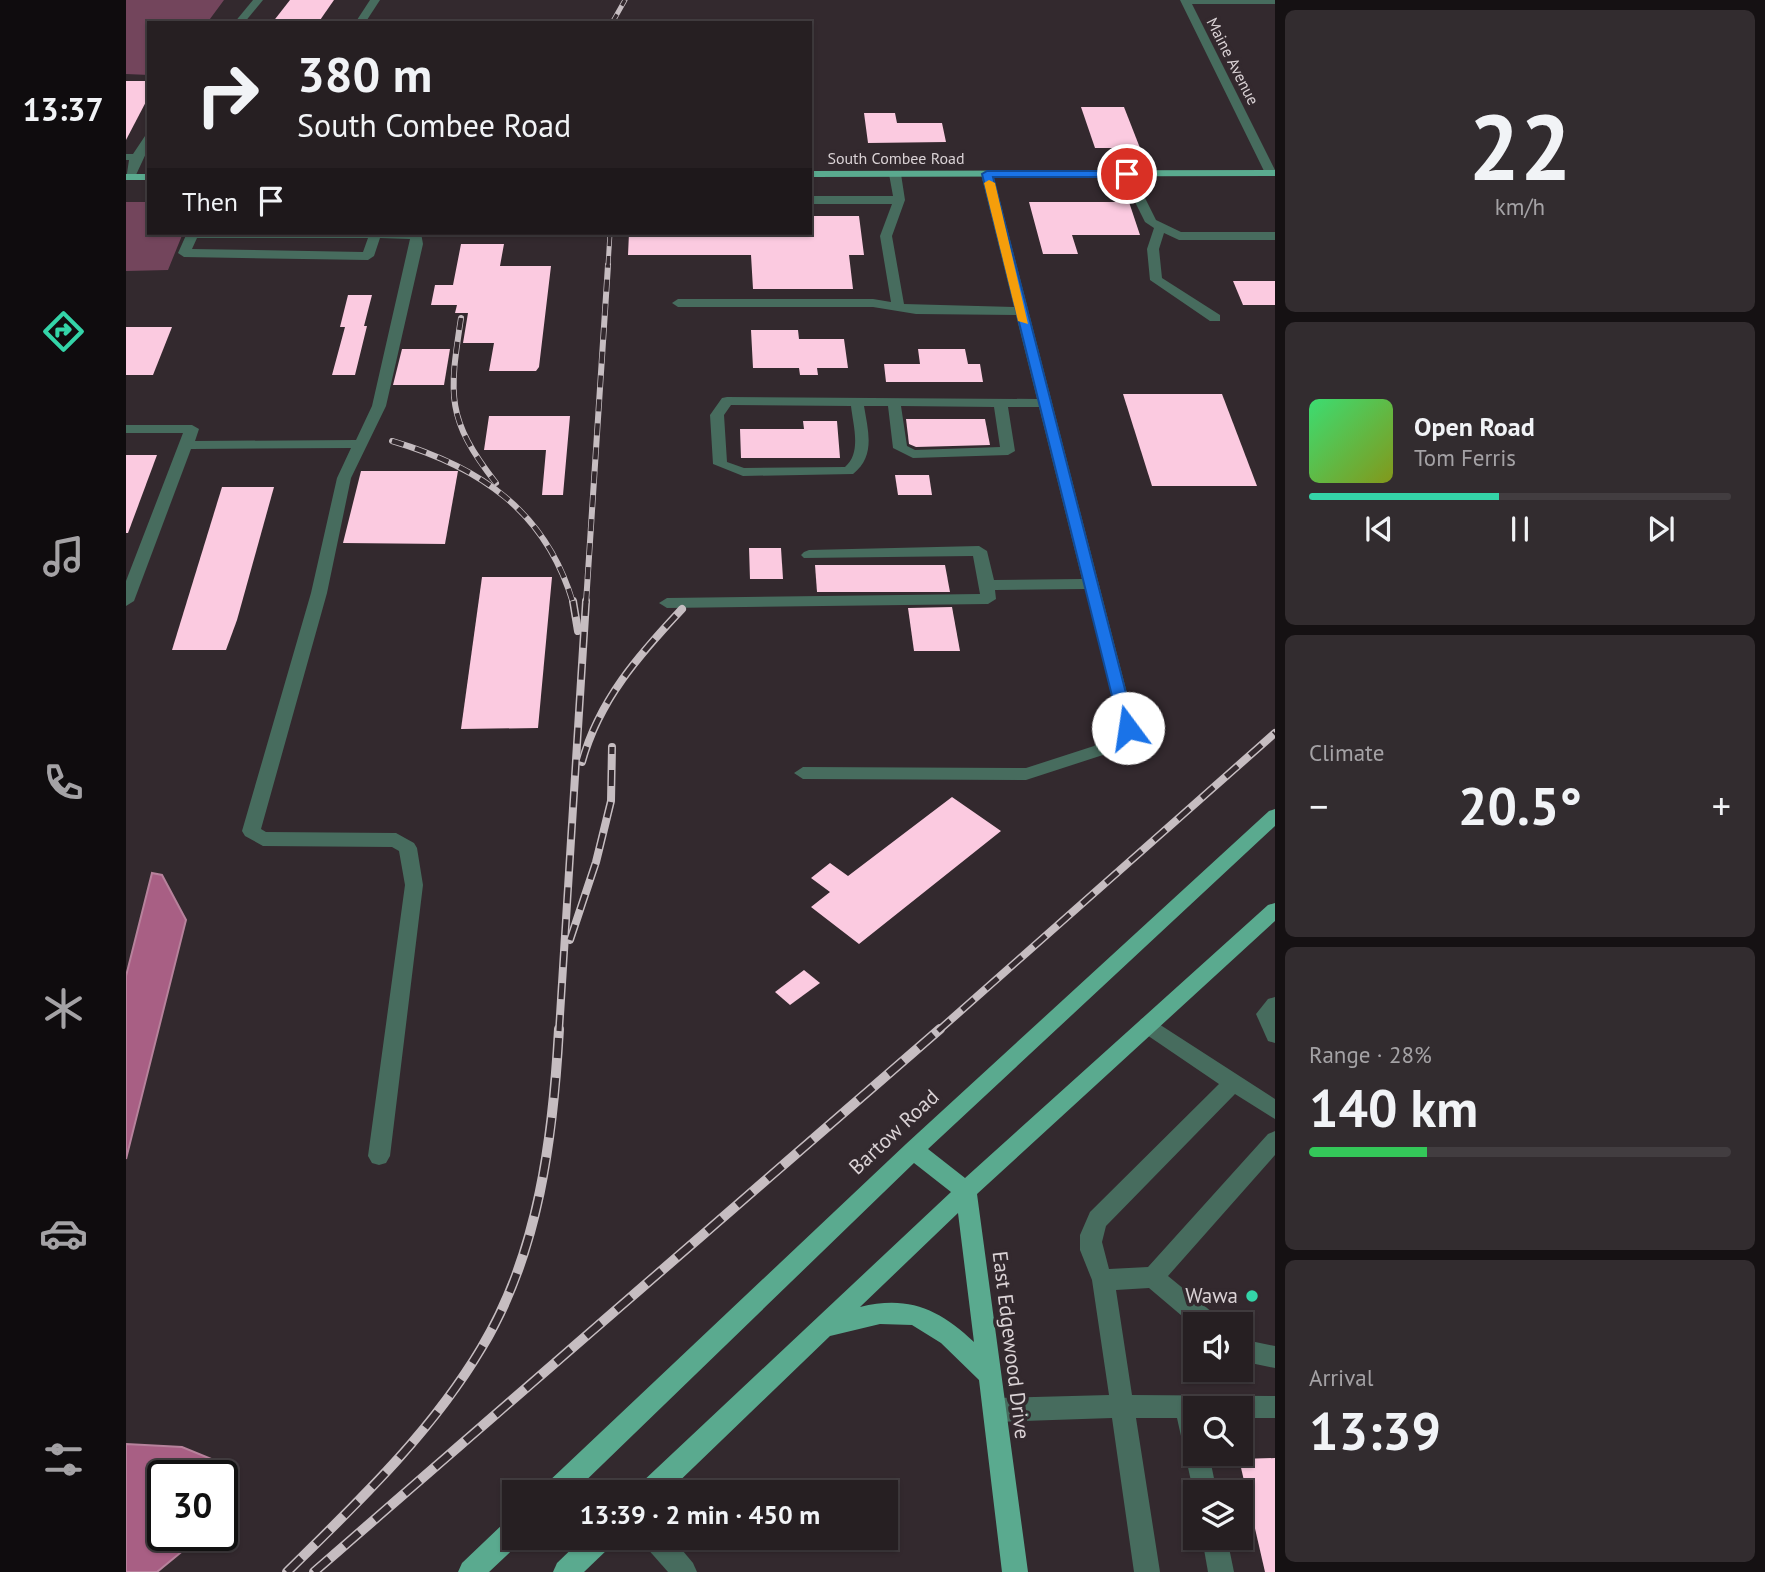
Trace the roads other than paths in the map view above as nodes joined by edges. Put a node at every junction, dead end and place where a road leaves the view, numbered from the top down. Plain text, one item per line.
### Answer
1 (258, 0) edge
2 (375, 0) edge
3 (1185, 1) edge
4 (1275, 1) edge
5 (241, 21) edge
6 (361, 21) edge
7 (147, 140) edge
8 (131, 157) edge
9 (1273, 173) edge
10 (812, 174) edge
11 (895, 174) junction
12 (987, 174) junction
13 (1127, 174) junction
14 (128, 177) edge
15 (147, 177) edge
16 (812, 200) edge
17 (899, 200) junction
18 (1160, 227) junction
19 (192, 235) edge
20 (376, 235) edge
21 (415, 235) edge
22 (1275, 236) edge
23 (678, 303) dead end
24 (898, 307) junction
25 (1021, 311) junction
26 (1215, 318) dead end
27 (857, 402) junction
28 (894, 402) junction
29 (1000, 403) junction
30 (1045, 403) junction
31 (126, 429) edge
32 (361, 444) junction
33 (186, 445) junction
34 (809, 555) dead end
35 (1091, 584) junction
36 (987, 585) junction
37 (126, 601) edge
38 (667, 603) dead end
39 (803, 773) dead end
40 (1275, 816) edge
41 (1275, 910) edge
42 (1275, 1005) edge
43 (1148, 1025) junction
44 (1275, 1035) edge
45 (1234, 1082) junction
46 (1275, 1110) edge
47 (1275, 1140) edge
48 (913, 1150) junction
49 (379, 1156) dead end
50 (966, 1191) junction
51 (1153, 1277) junction
52 (1103, 1280) junction
53 (1195, 1312) edge
54 (823, 1327) junction
55 (1253, 1352) edge
56 (1275, 1357) edge
57 (990, 1375) junction
58 (1122, 1405) junction
59 (1183, 1406) edge
60 (1253, 1407) edge
61 (1275, 1407) edge
62 (995, 1410) junction
63 (569, 1480) edge
64 (663, 1480) edge
65 (502, 1545) edge
66 (589, 1550) edge
67 (665, 1550) edge
68 (1216, 1550) edge
69 (481, 1569) edge
70 (566, 1572) edge
71 (684, 1572) edge
72 (1015, 1572) edge
73 (1147, 1572) edge
74 (1221, 1572) edge

1 - 5 street
2 - 6 street
3 - 4 street
3 - 9 street, Maine Avenue
7 - 8 street
8 - 14 street
9 - 13 main road, South Combee Road
10 - 11 main road, South Combee Road
11 - 12 main road, South Combee Road
11 - 17 street
12 - 13 main road, South Combee Road
12 - 25 street
13 - 18 street
14 - 15 main road
16 - 17 street
17 - 24 street
18 - 22 street
18 - 26 street
19 - 20 street
21 - 32 street
23 - 24 street
24 - 25 street
25 - 30 street
27 - 27 street
27 - 28 street
28 - 29 street
28 - 29 street
29 - 30 street
30 - 35 street
31 - 33 street
32 - 33 street
32 - 49 street
33 - 37 street
34 - 36 street
35 - 36 street
35 - 39 street
36 - 38 street
40 - 48 main road, Bartow Road
41 - 43 main road
42 - 44 street
43 - 45 street
43 - 50 main road
45 - 46 street
45 - 52 street
47 - 51 street
48 - 50 main road
48 - 63 main road, Bartow Road
50 - 54 main road
50 - 57 main road, East Edgewood Drive
51 - 52 street
51 - 53 street
52 - 58 street
54 - 57 main road
54 - 64 main road
55 - 56 street
57 - 62 main road, East Edgewood Drive
58 - 59 street
58 - 62 street
58 - 73 street
60 - 61 street
62 - 72 main road, East Edgewood Drive
65 - 69 main road
66 - 70 main road
67 - 71 street
68 - 74 street

